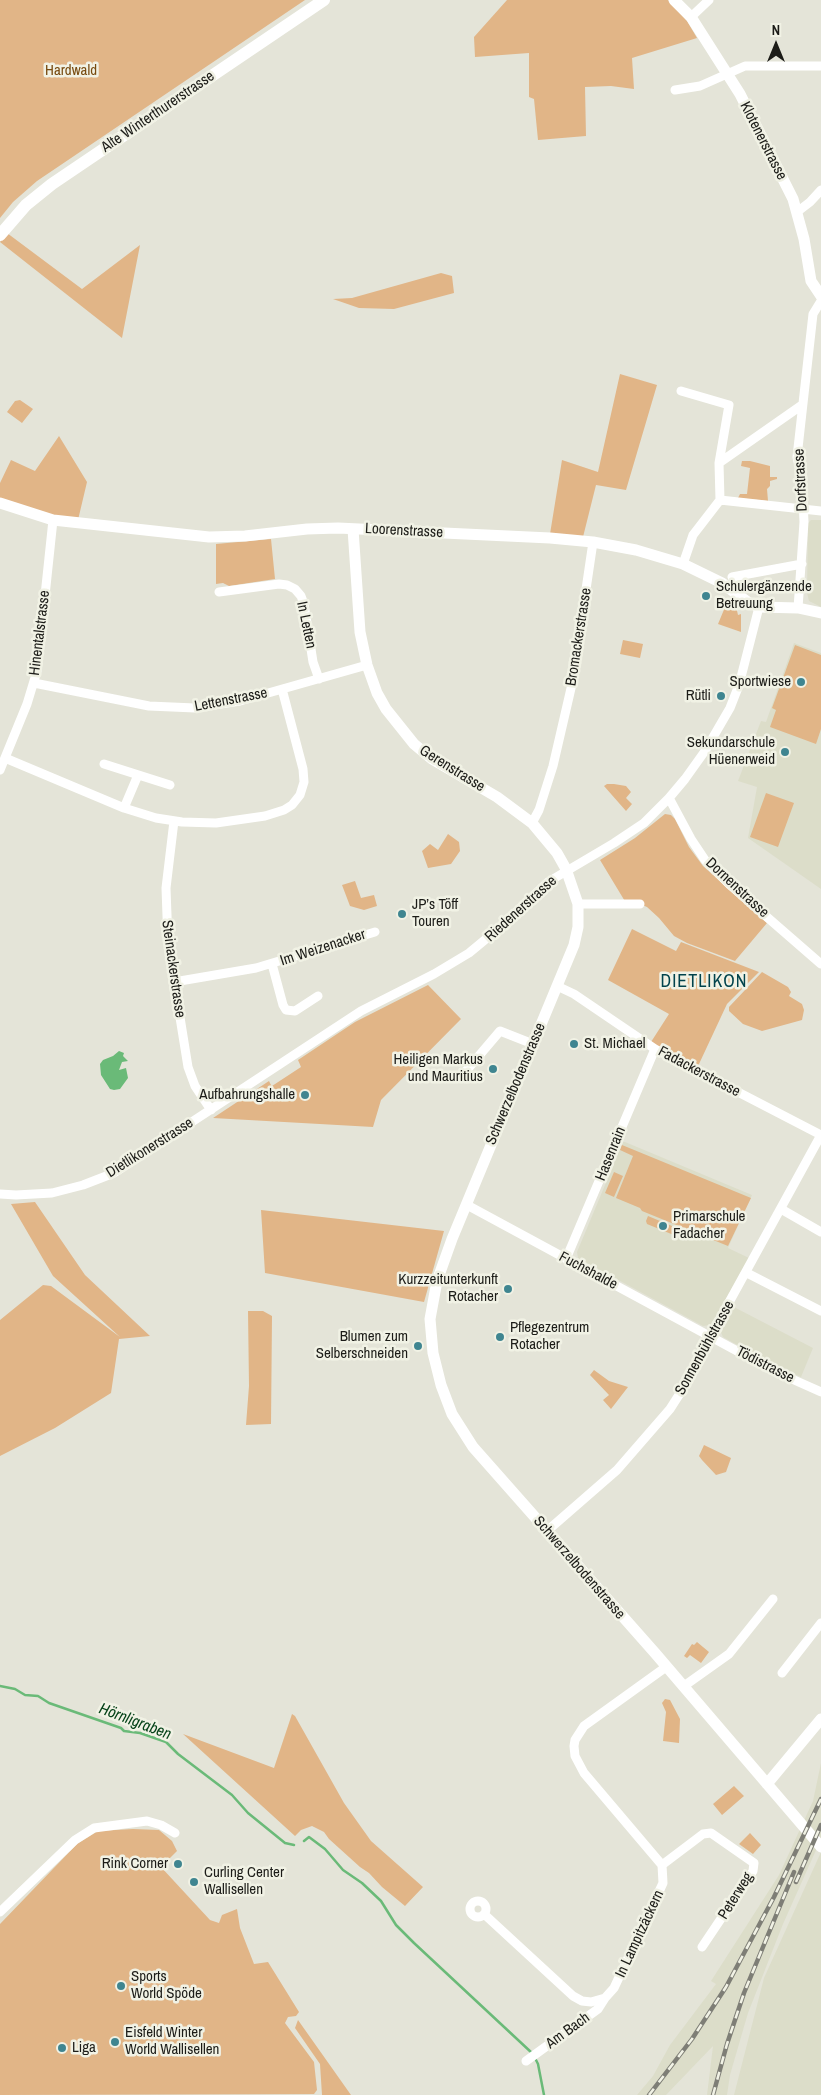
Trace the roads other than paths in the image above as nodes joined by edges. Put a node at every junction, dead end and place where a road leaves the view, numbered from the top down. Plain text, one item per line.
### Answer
1 (324, 0) edge
2 (674, 0) edge
3 (709, 0) edge
4 (691, 17) junction
5 (821, 66) edge
6 (728, 75) junction
7 (675, 90) dead end
8 (821, 190) edge
9 (798, 212) junction
10 (0, 234) edge
11 (821, 296) edge
12 (821, 301) edge
13 (681, 391) dead end
14 (802, 405) junction
15 (719, 463) junction
16 (720, 500) junction
17 (0, 503) edge
18 (804, 510) junction
19 (821, 511) edge
20 (53, 520) junction
21 (353, 529) junction
22 (592, 542) junction
23 (683, 564) junction
24 (802, 564) junction
25 (732, 577) dead end
26 (219, 592) dead end
27 (759, 607) junction
28 (798, 608) junction
29 (821, 613) edge
30 (367, 665) junction
31 (319, 679) junction
32 (34, 683) junction
33 (282, 689) junction
34 (5, 758) junction
35 (104, 764) dead end
36 (0, 770) edge
37 (138, 775) junction
38 (170, 786) dead end
39 (669, 798) junction
40 (124, 808) junction
41 (174, 821) junction
42 (532, 823) junction
43 (566, 870) junction
44 (578, 904) junction
45 (640, 904) dead end
46 (375, 932) dead end
47 (272, 964) junction
48 (821, 964) edge
49 (174, 982) junction
50 (557, 986) junction
51 (318, 996) dead end
52 (533, 1044) junction
53 (655, 1049) junction
54 (466, 1071) dead end
55 (211, 1110) junction
56 (821, 1134) edge
57 (0, 1194) edge
58 (467, 1205) junction
59 (781, 1209) junction
60 (821, 1232) edge
61 (566, 1259) junction
62 (746, 1273) junction
63 (821, 1311) edge
64 (710, 1337) junction
65 (821, 1392) edge
66 (547, 1531) junction
67 (773, 1599) dead end
68 (821, 1623) edge
69 (666, 1668) junction
70 (782, 1673) dead end
71 (684, 1686) junction
72 (821, 1719) edge
73 (767, 1784) junction
74 (175, 1834) dead end
75 (821, 1847) edge
76 (662, 1865) junction
77 (0, 1912) edge
78 (484, 1914) junction
79 (702, 1947) dead end
80 (605, 1998) junction
81 (531, 2058) dead end

1 - 10 main road, Alte Winterthurerstrasse
2 - 4 street, Klotenerstrasse
3 - 4 street
4 - 6 street, Klotenerstrasse
5 - 6 street
6 - 7 street
6 - 9 street, Klotenerstrasse
8 - 9 street
9 - 11 street, Klotenerstrasse
12 - 14 street, Dorfstrasse
13 - 15 street
14 - 15 street
14 - 18 street, Dorfstrasse
15 - 16 street
16 - 18 street
16 - 23 street
17 - 20 street, Loorenstrasse
18 - 19 street
18 - 24 street, Dorfstrasse
20 - 21 street, Loorenstrasse
20 - 32 street, Hinentalstrasse
21 - 22 street, Loorenstrasse
21 - 30 street, Gerenstrasse
22 - 23 street, Loorenstrasse
22 - 42 street, Bromackerstrasse
23 - 27 street, Loorenstrasse
24 - 25 street
24 - 28 street, Dorfstrasse
26 - 31 street, In Letten
27 - 28 street, Loorenstrasse
27 - 39 street, Riedenerstrasse
28 - 29 street
30 - 31 street, Lettenstrasse
30 - 42 street, Gerenstrasse
31 - 33 street, Lettenstrasse
32 - 33 street, Lettenstrasse
32 - 34 street, Hinentalstrasse
33 - 41 street
34 - 36 street, Hinentalstrasse
34 - 40 street
35 - 37 street
37 - 38 street
37 - 40 street
39 - 43 street, Riedenerstrasse
39 - 48 street, Dornenstrasse
40 - 41 street
41 - 49 street, Steinackerstrasse
42 - 43 street, Gerenstrasse
43 - 44 street, Schwerzelbodenstrasse
43 - 55 street, Riedenerstrasse
44 - 45 street
44 - 50 street, Schwerzelbodenstrasse
46 - 47 street, Im Weizenacker
47 - 49 street, Im Weizenacker
47 - 51 street, Im Weizenacker
49 - 55 street, Steinackerstrasse
50 - 52 street, Schwerzelbodenstrasse
50 - 53 street, Fadackerstrasse
52 - 54 street
52 - 58 street, Schwerzelbodenstrasse
53 - 56 street, Fadackerstrasse
53 - 61 street, Hasenrain
55 - 57 street, Dietlikonerstrasse
56 - 59 street, Sonnenbühlstrasse
58 - 61 street, Fuchshalde
58 - 66 street, Schwerzelbodenstrasse
59 - 60 street
59 - 62 street, Sonnenbühlstrasse
61 - 64 street, Fuchshalde
62 - 63 street
62 - 64 street, Sonnenbühlstrasse
64 - 65 street, Tödistrasse
64 - 66 street, Sonnenbühlstrasse
66 - 69 street, Schwerzelbodenstrasse
67 - 71 street
68 - 70 street
69 - 71 street, Schwerzelbodenstrasse
69 - 76 street
71 - 73 street, Schwerzelbodenstrasse
72 - 73 street
73 - 75 street, Schwerzelbodenstrasse
74 - 77 street
76 - 79 street, Peterweg
76 - 80 street, In Lampitzäckern
78 - 78 street
78 - 80 street
80 - 81 street, Am Bach

